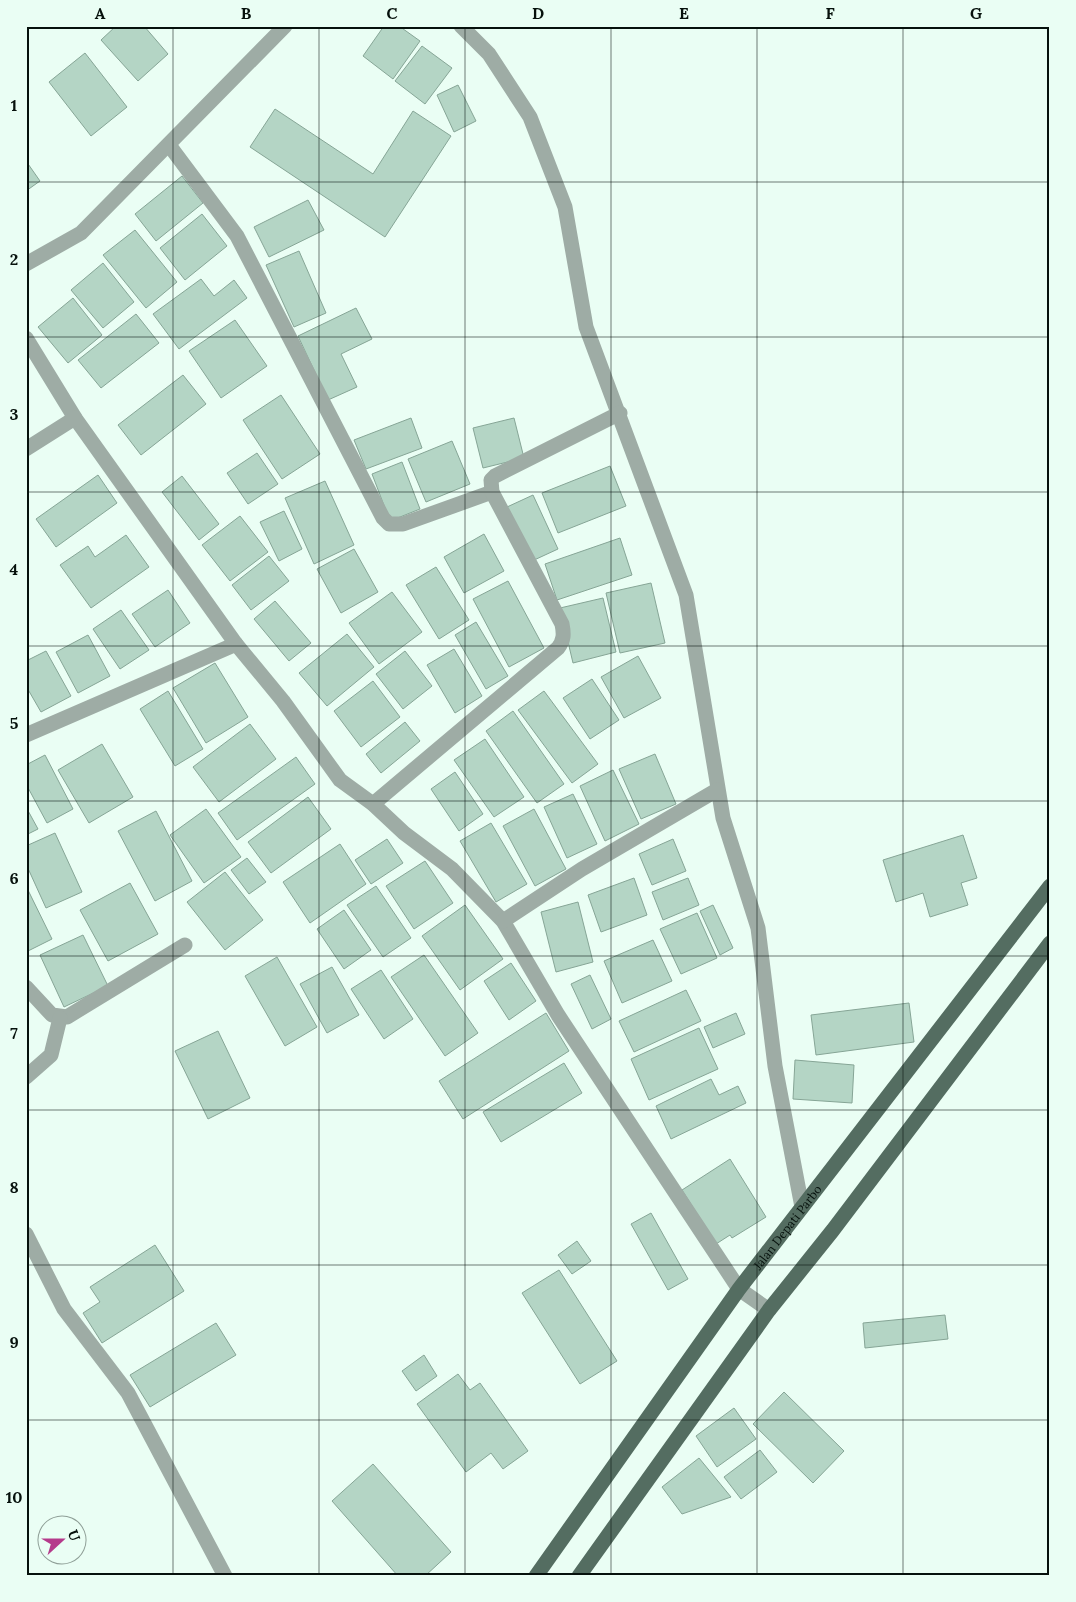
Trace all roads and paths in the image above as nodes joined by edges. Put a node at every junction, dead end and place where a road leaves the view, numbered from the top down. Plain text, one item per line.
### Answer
1 (286, 26) edge
2 (461, 26) edge
3 (169, 145) junction
4 (26, 264) edge
5 (26, 338) edge
6 (620, 413) junction
7 (75, 418) junction
8 (26, 449) edge
9 (492, 492) junction
10 (236, 644) junction
11 (26, 735) edge
12 (718, 790) junction
13 (373, 804) junction
14 (1050, 886) edge
15 (503, 921) junction
16 (1050, 943) edge
17 (185, 945) dead end
18 (26, 987) edge
19 (60, 1018) junction
20 (26, 1077) edge
21 (802, 1207) junction
22 (26, 1234) edge
23 (739, 1289) junction
24 (769, 1310) junction
25 (225, 1576) edge
26 (536, 1576) edge
27 (579, 1576) edge

1 - 3 street
2 - 6 street
3 - 4 street
3 - 9 street
5 - 7 street
6 - 9 street
6 - 12 street
7 - 8 street
7 - 10 street
9 - 13 street
10 - 11 street
10 - 13 street
12 - 15 street
12 - 21 street
13 - 15 street
14 - 21 main road, Jalan Depati Parbo
15 - 23 street
16 - 24 main road
17 - 19 street
18 - 19 street
19 - 20 street
21 - 23 main road, Jalan Depati Parbo
22 - 25 street
23 - 24 street
23 - 26 main road, Jalan Depati Parbo
24 - 27 main road

